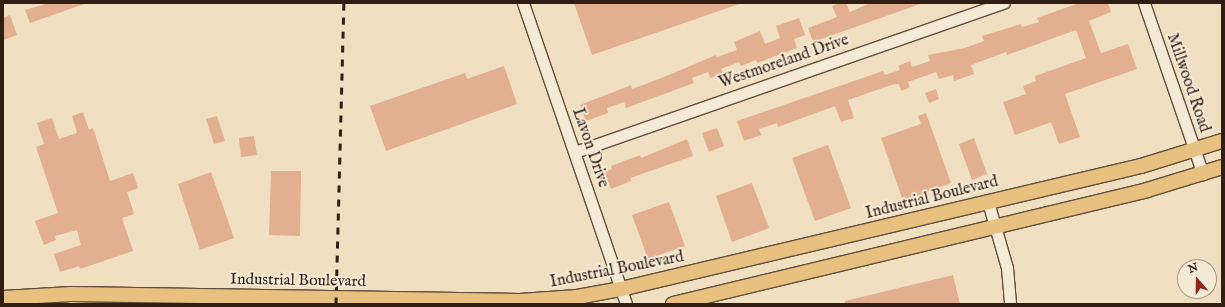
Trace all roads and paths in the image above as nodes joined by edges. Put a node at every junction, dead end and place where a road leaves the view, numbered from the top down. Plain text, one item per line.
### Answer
1 (523, 3) edge
2 (1004, 3) edge
3 (1144, 3) edge
4 (1222, 141) edge
5 (1194, 151) junction
6 (575, 152) junction
7 (1222, 167) edge
8 (1203, 174) junction
9 (988, 202) junction
10 (996, 227) junction
11 (621, 290) junction
12 (3, 298) edge
13 (175, 300) edge
14 (264, 301) edge
15 (626, 304) edge
16 (673, 304) edge
17 (1010, 304) edge

1 - 6 street, Lavon Drive
2 - 6 street, Westmoreland Drive
3 - 5 street, Millwood Road
4 - 5 main road, Industrial Boulevard
5 - 8 street, Millwood Road
5 - 9 main road, Industrial Boulevard
6 - 11 street, Lavon Drive
7 - 8 main road
8 - 10 main road
9 - 10 street
9 - 11 main road, Industrial Boulevard
10 - 16 main road
10 - 17 street
11 - 14 main road, Industrial Boulevard
11 - 15 street, Lavon Drive
12 - 13 main road, Industrial Boulevard
13 - 14 main road, Industrial Boulevard

